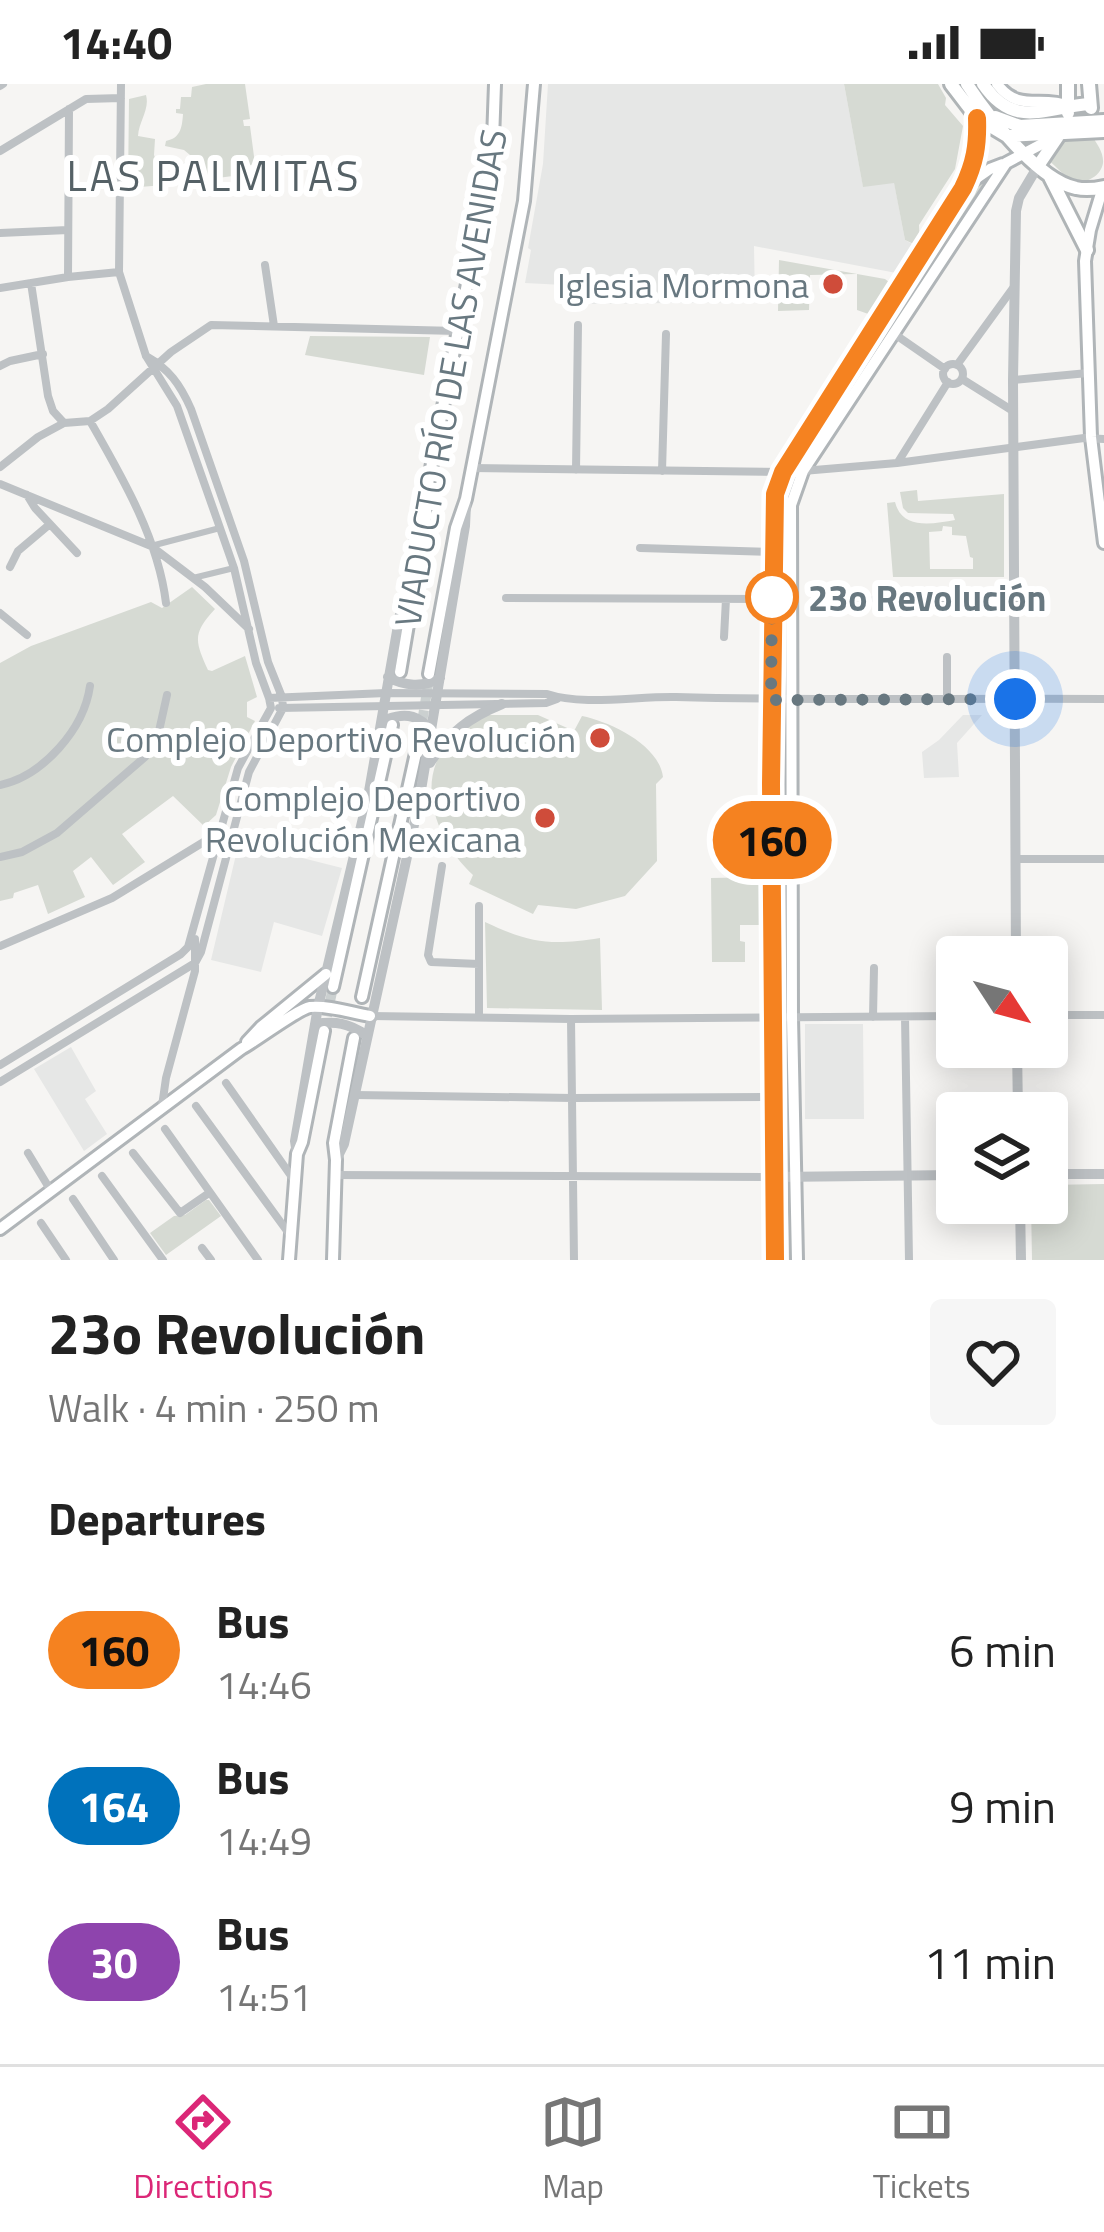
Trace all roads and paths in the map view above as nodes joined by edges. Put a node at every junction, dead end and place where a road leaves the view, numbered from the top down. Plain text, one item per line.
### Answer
1 (122, 84) edge
2 (496, 84) edge
3 (534, 84) edge
4 (951, 84) edge
5 (967, 84) edge
6 (982, 84) edge
7 (1068, 84) edge
8 (1093, 84) edge
9 (1002, 87) edge
10 (121, 98) junction
11 (1090, 104) junction
12 (1069, 106) junction
13 (69, 109) junction
14 (982, 116) junction
15 (1101, 125) edge
16 (1063, 129) junction
17 (1007, 136) junction
18 (1104, 149) edge
19 (0, 152) edge
20 (1023, 153) junction
21 (1006, 163) junction
22 (1043, 169) junction
23 (1104, 186) edge
24 (963, 188) junction
25 (68, 230) junction
26 (0, 233) edge
27 (1087, 250) junction
28 (265, 265) dead end
29 (119, 272) junction
30 (68, 277) junction
31 (31, 283) junction
32 (1014, 287) junction
33 (0, 288) edge
34 (578, 325) dead end
35 (274, 326) junction
36 (459, 331) junction
37 (892, 333) junction
38 (666, 334) dead end
39 (43, 354) junction
40 (957, 365) junction
41 (0, 366) edge
42 (157, 367) junction
43 (945, 369) junction
44 (1088, 373) junction
45 (962, 379) junction
46 (1013, 380) junction
47 (948, 382) junction
48 (1014, 412) junction
49 (90, 421) junction
50 (64, 423) junction
51 (1098, 438) edge
52 (1014, 448) junction
53 (897, 464) junction
54 (0, 467) edge
55 (472, 468) junction
56 (575, 470) junction
57 (662, 471) junction
58 (803, 471) junction
59 (783, 472) junction
60 (0, 484) edge
61 (26, 493) junction
62 (50, 524) junction
63 (220, 528) junction
64 (1104, 543) edge
65 (151, 547) junction
66 (640, 548) dead end
67 (772, 552) junction
68 (77, 553) dead end
69 (10, 567) dead end
70 (234, 568) junction
71 (193, 578) junction
72 (506, 598) dead end
73 (726, 598) junction
74 (772, 599) junction
75 (875, 599) dead end
76 (166, 603) dead end
77 (1014, 603) junction
78 (0, 613) edge
79 (261, 626) junction
80 (250, 629) junction
81 (27, 634) dead end
82 (724, 637) dead end
83 (947, 657) dead end
84 (394, 675) junction
85 (435, 676) junction
86 (90, 686) dead end
87 (166, 695) dead end
88 (559, 698) junction
89 (385, 699) junction
90 (436, 699) junction
91 (947, 699) junction
92 (1015, 699) junction
93 (1104, 699) edge
94 (771, 700) junction
95 (791, 700) junction
96 (282, 702) junction
97 (270, 703) junction
98 (502, 704) junction
99 (386, 728) junction
100 (426, 733) junction
101 (425, 771) junction
102 (0, 784) edge
103 (236, 822) junction
104 (223, 830) junction
105 (366, 847) junction
106 (395, 856) junction
107 (0, 857) edge
108 (1016, 859) junction
109 (1104, 859) edge
110 (442, 866) dead end
111 (351, 871) junction
112 (402, 875) junction
113 (355, 895) junction
114 (386, 895) junction
115 (479, 906) dead end
116 (194, 929) junction
117 (1016, 936) edge
118 (0, 946) edge
119 (195, 963) junction
120 (478, 964) junction
121 (874, 968) dead end
122 (326, 974) junction
123 (333, 987) tunnel mouth
124 (362, 997) dead end
125 (318, 1007) junction
126 (1068, 1015) edge
127 (1104, 1015) edge
128 (370, 1016) junction
129 (936, 1016) edge
130 (478, 1017) junction
131 (872, 1017) junction
132 (905, 1017) junction
133 (571, 1018) junction
134 (772, 1018) junction
135 (792, 1018) junction
136 (319, 1028) junction
137 (360, 1037) junction
138 (241, 1049) junction
139 (0, 1065) edge
140 (0, 1082) edge
141 (226, 1083) dead end
142 (353, 1095) junction
143 (773, 1097) junction
144 (573, 1098) junction
145 (196, 1106) dead end
146 (162, 1108) junction
147 (165, 1129) dead end
148 (28, 1153) dead end
149 (134, 1153) dead end
150 (336, 1160) junction
151 (1068, 1174) edge
152 (1104, 1174) edge
153 (335, 1175) junction
154 (936, 1175) edge
155 (102, 1176) dead end
156 (795, 1176) junction
157 (908, 1176) junction
158 (775, 1177) junction
159 (574, 1178) junction
160 (294, 1180) junction
161 (51, 1191) junction
162 (209, 1193) junction
163 (73, 1198) dead end
164 (40, 1223) dead end
165 (1020, 1224) edge
166 (0, 1229) edge
167 (290, 1235) junction
168 (202, 1248) dead end
169 (66, 1260) edge
170 (114, 1260) edge
171 (163, 1260) edge
172 (211, 1260) edge
173 (258, 1260) edge
174 (289, 1260) edge
175 (333, 1260) edge
176 (574, 1260) edge
177 (775, 1260) edge
178 (796, 1260) edge
179 (909, 1260) edge
180 (1021, 1260) edge

1 - 10 street
2 - 36 main road, VIADUCTO RÍO DE LAS AVENIDAS
3 - 55 main road, VIADUCTO RÍO DE LAS AVENIDAS
4 - 14 main road
5 - 14 main road
6 - 12 main road
7 - 12 main road
8 - 11 main road
8 - 15 main road
9 - 12 main road
10 - 13 street
10 - 29 street
11 - 12 main road
11 - 15 main road
12 - 16 main road
13 - 19 street
13 - 25 street
14 - 16 main road
14 - 17 main road
14 - 24 main road
15 - 16 main road
15 - 18 main road
16 - 17 main road
16 - 20 main road
16 - 22 main road
17 - 20 main road
20 - 21 main road
20 - 22 main road
21 - 24 main road
21 - 37 main road
22 - 23 main road
22 - 27 main road
22 - 32 street
23 - 27 main road
24 - 59 main road
25 - 26 street
25 - 30 street
27 - 44 main road
28 - 35 street
29 - 30 street
29 - 42 street
30 - 31 street
31 - 33 street
31 - 39 street
32 - 40 street
32 - 46 street
34 - 56 street
35 - 36 street
35 - 42 street
36 - 84 main road, VIADUCTO RÍO DE LAS AVENIDAS
37 - 43 street
37 - 58 main road
38 - 57 street
39 - 41 street
39 - 50 street
40 - 43 street
40 - 45 street
42 - 49 street
42 - 63 street
42 - 79 street
43 - 47 street
44 - 46 street
44 - 51 main road
45 - 47 street
45 - 48 street
46 - 48 street
47 - 53 street
48 - 52 street
49 - 50 street
49 - 65 street
50 - 54 street
51 - 52 street
51 - 64 main road
52 - 53 street
52 - 77 street
53 - 58 street
55 - 56 street
55 - 85 main road, VIADUCTO RÍO DE LAS AVENIDAS
56 - 57 street
57 - 59 street
58 - 59 street
58 - 95 main road
59 - 67 main road
60 - 61 street
61 - 62 street
61 - 65 street
62 - 68 street
62 - 69 street
63 - 65 street
63 - 70 street
65 - 71 street
65 - 76 street
66 - 67 street
67 - 74 main road
70 - 71 street
70 - 80 street
71 - 80 street
72 - 73 street
73 - 74 street
73 - 82 street
74 - 94 main road
75 - 77 street
77 - 92 street
78 - 81 street
79 - 80 street
79 - 96 street
80 - 97 street
83 - 91 street
84 - 85 street
84 - 89 street
85 - 90 street, VIADUCTO RÍO DE LAS AVENIDAS
86 - 102 street
87 - 107 street
88 - 90 street
88 - 94 street
88 - 98 street
89 - 90 street
89 - 96 street
89 - 99 street
90 - 98 street
90 - 100 street, VIADUCTO RÍO DE LAS AVENIDAS
91 - 92 street
91 - 95 street
92 - 93 street
92 - 108 street
94 - 95 street
94 - 134 main road
95 - 135 main road
96 - 97 street
96 - 103 street
97 - 104 street
98 - 101 street
99 - 100 street
99 - 105 main road
99 - 111 street
100 - 101 street, VIADUCTO RÍO DE LAS AVENIDAS
100 - 106 main road, VIADUCTO RÍO DE LAS AVENIDAS
101 - 112 street, VIADUCTO RÍO DE LAS AVENIDAS
103 - 104 street
103 - 119 street
104 - 116 street
104 - 118 street
105 - 111 main road
105 - 113 main road
106 - 112 main road
106 - 114 main road, VIADUCTO RÍO DE LAS AVENIDAS
108 - 109 street
108 - 117 street
110 - 120 street
111 - 113 main road
111 - 122 street
112 - 114 main road
112 - 128 street, VIADUCTO RÍO DE LAS AVENIDAS
113 - 123 main road
114 - 124 main road, VIADUCTO RÍO DE LAS AVENIDAS
115 - 120 street
116 - 119 street
116 - 139 street
119 - 140 street
119 - 146 street
120 - 130 street
121 - 131 street
122 - 125 street
122 - 138 main road
125 - 128 main road
125 - 136 street
125 - 138 main road
126 - 127 street
128 - 130 street
128 - 137 street, VIADUCTO RÍO DE LAS AVENIDAS
129 - 132 street
130 - 133 street
131 - 132 street
131 - 135 street
132 - 157 street
133 - 134 street
133 - 144 street
134 - 135 street
134 - 143 main road
135 - 156 main road
136 - 137 street
136 - 160 main road
137 - 142 street, VIADUCTO RÍO DE LAS AVENIDAS
137 - 150 main road, VIADUCTO RÍO DE LAS AVENIDAS
138 - 146 main road
141 - 160 street
142 - 144 street
142 - 150 street, VIADUCTO RÍO DE LAS AVENIDAS
143 - 144 street
143 - 158 main road
144 - 159 street
145 - 167 street
146 - 161 main road
147 - 162 street
148 - 161 street
149 - 162 street
150 - 153 main road, VIADUCTO RÍO DE LAS AVENIDAS
151 - 152 street
153 - 159 street
153 - 175 main road, VIADUCTO RÍO DE LAS AVENIDAS
154 - 157 street
155 - 171 street
156 - 157 street
156 - 158 street
156 - 178 main road
157 - 179 street
158 - 159 street
158 - 177 main road
159 - 176 street
160 - 167 main road
161 - 166 main road
162 - 173 street
163 - 170 street
164 - 169 street
165 - 180 street
167 - 174 main road
168 - 172 street

